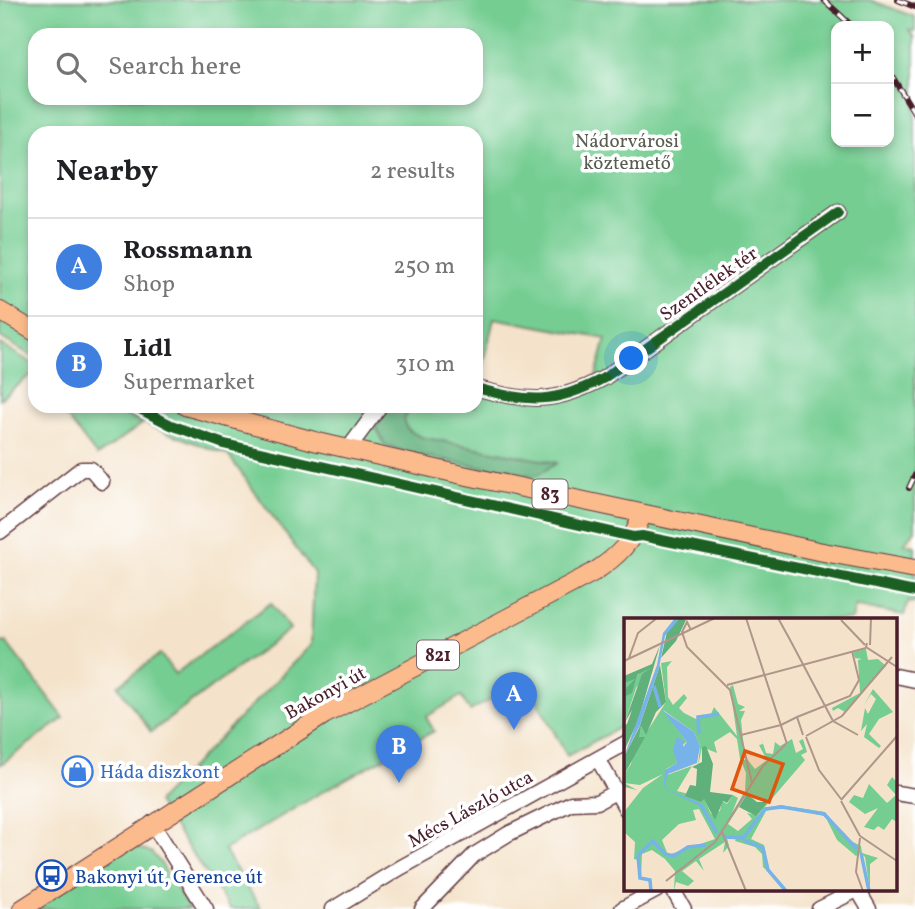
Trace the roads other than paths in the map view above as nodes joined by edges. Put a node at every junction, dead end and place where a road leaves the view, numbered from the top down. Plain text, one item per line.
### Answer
1 (838, 212) dead end
2 (0, 311) edge
3 (28, 328) edge
4 (483, 390) edge
5 (211, 413) edge
6 (375, 413) edge
7 (348, 449) junction
8 (102, 482) dead end
9 (642, 514) junction
10 (0, 532) edge
11 (915, 569) edge
12 (624, 744) edge
13 (598, 759) junction
14 (617, 791) junction
15 (624, 805) edge
16 (152, 824) junction
17 (460, 835) junction
18 (474, 855) junction
19 (653, 892) edge
20 (674, 892) edge
21 (853, 892) edge
22 (858, 892) edge
23 (357, 903) edge
24 (22, 909) edge
25 (206, 909) edge
26 (333, 909) edge
27 (422, 909) edge
28 (622, 909) edge
29 (684, 909) edge
30 (819, 909) edge
31 (869, 909) edge

1 - 4 street, Szentlélek tér
2 - 3 main road
5 - 7 main road, 83
6 - 7 street
7 - 9 main road, 83
8 - 10 street
9 - 11 main road, 83
9 - 16 main road, Bakonyi út / 821
12 - 13 street, Mécs László utca
13 - 14 street
13 - 17 street, Mécs László utca
14 - 15 street
14 - 18 street
16 - 24 main road, Bakonyi út / 821
16 - 25 street
17 - 18 street
17 - 23 street, Mécs László utca
18 - 27 street
19 - 28 street
20 - 29 street
21 - 30 street
22 - 31 street
23 - 26 street, Mécs László utca

